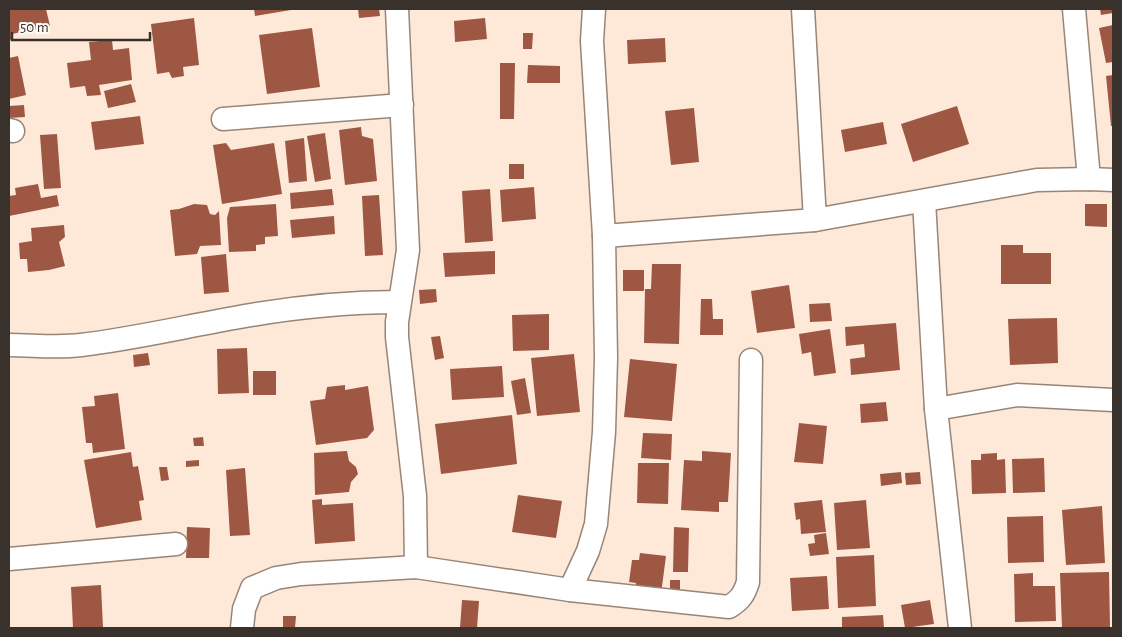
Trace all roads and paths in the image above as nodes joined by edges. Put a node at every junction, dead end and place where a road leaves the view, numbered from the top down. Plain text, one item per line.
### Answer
1 (397, 9) edge
2 (594, 9) edge
3 (803, 9) edge
4 (1074, 9) edge
5 (402, 105) junction
6 (223, 119) dead end
7 (1089, 179) junction
8 (1113, 180) edge
9 (924, 200) junction
10 (815, 220) junction
11 (604, 236) junction
12 (399, 302) junction
13 (9, 345) edge
14 (751, 360) dead end
15 (1113, 400) edge
16 (936, 408) junction
17 (176, 544) dead end
18 (9, 558) edge
19 (416, 567) junction
20 (570, 590) junction
21 (242, 628) edge
22 (960, 628) edge

1 - 5 street
2 - 11 street
3 - 10 street
4 - 7 street
5 - 6 street
5 - 12 street
7 - 8 street
7 - 9 street
9 - 10 street
9 - 16 street
10 - 11 street
11 - 20 street
12 - 13 street
12 - 19 street
14 - 20 street
15 - 16 street
16 - 22 street
17 - 18 street
19 - 20 street
19 - 21 street

